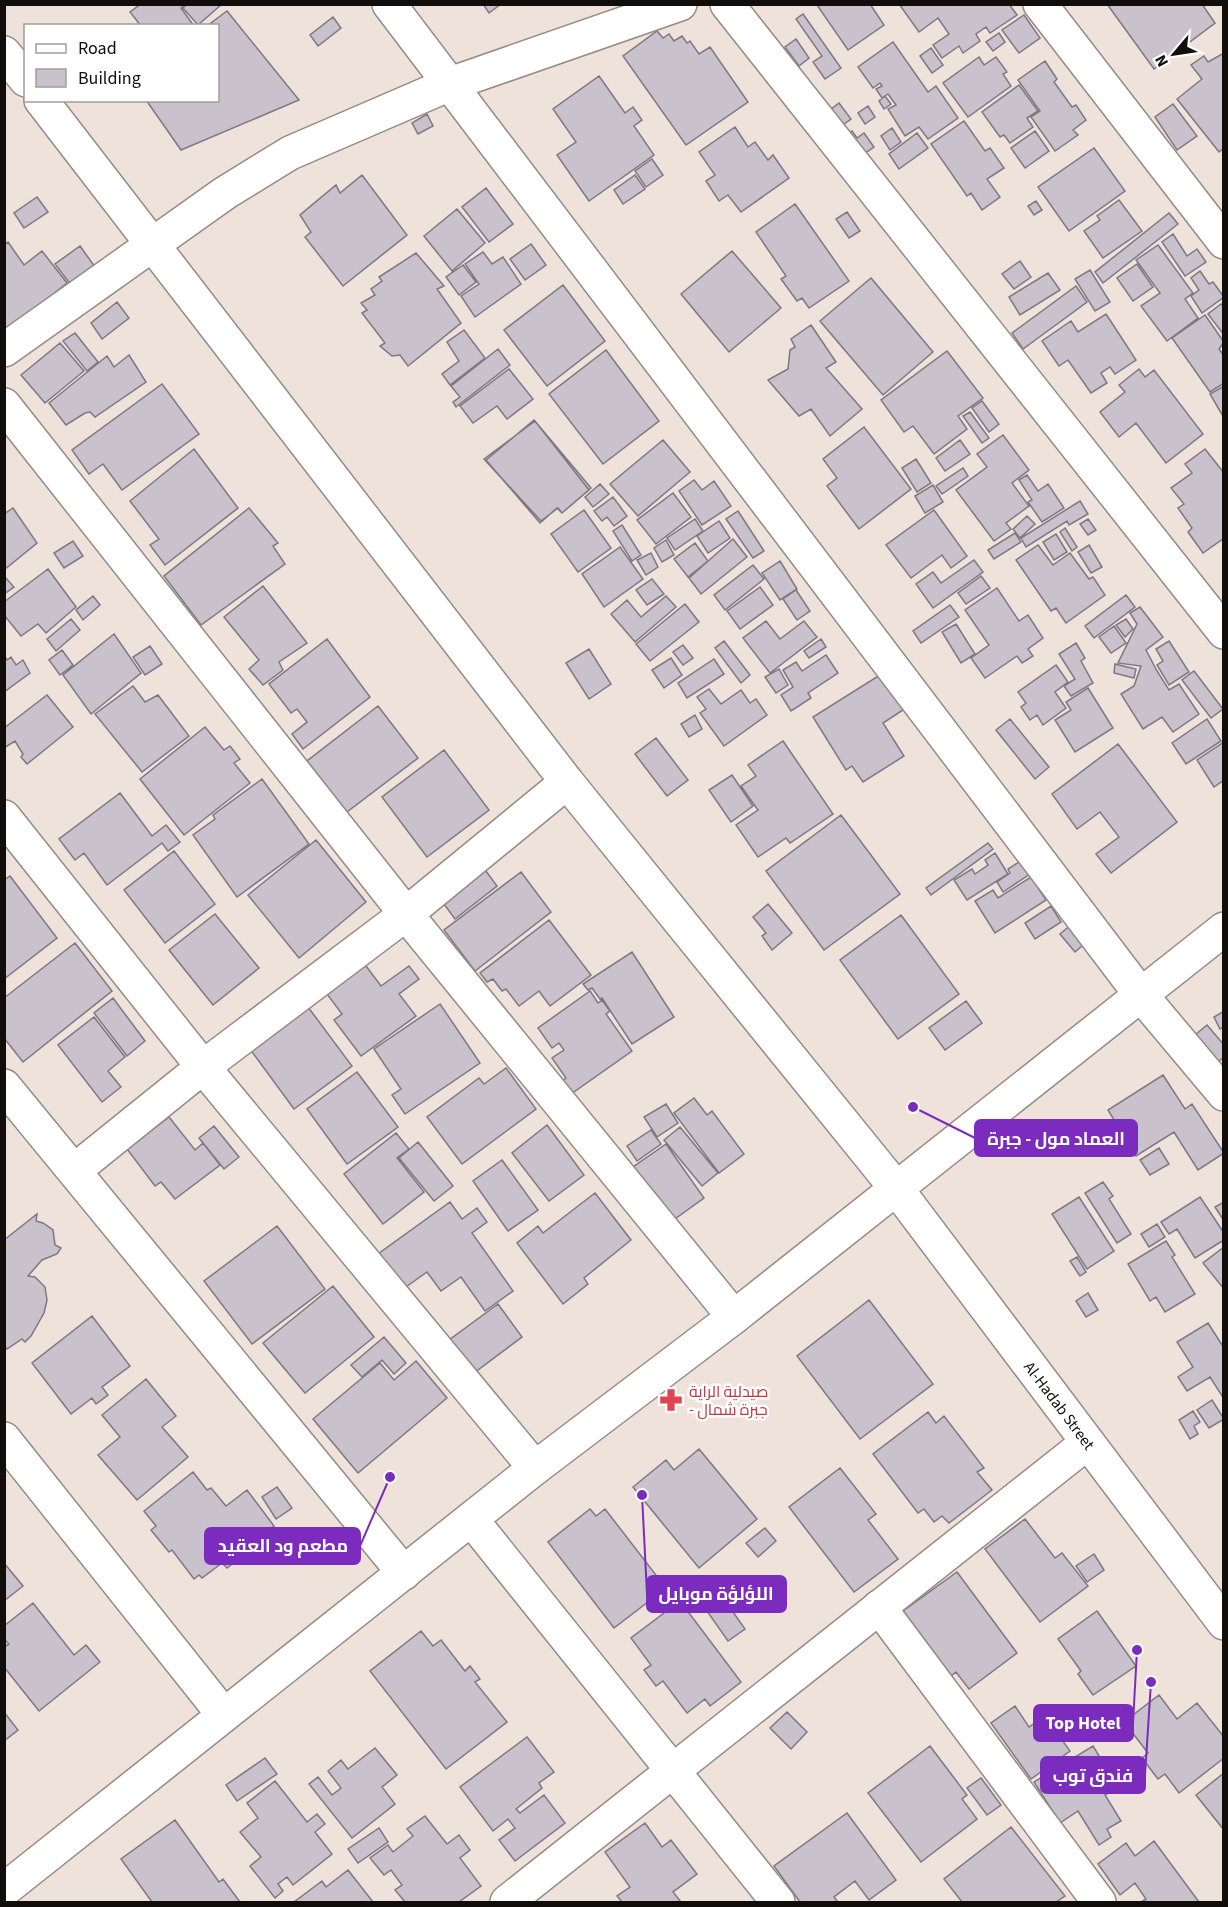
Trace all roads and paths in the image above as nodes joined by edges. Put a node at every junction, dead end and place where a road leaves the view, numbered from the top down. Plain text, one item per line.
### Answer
1 (389, 4) edge
2 (680, 4) edge
3 (727, 4) edge
4 (1040, 4) edge
5 (4, 53) edge
6 (24, 78) edge
7 (450, 84) junction
8 (43, 102) edge
9 (1224, 242) edge
10 (152, 245) junction
11 (4, 350) edge
12 (4, 405) edge
13 (1224, 632) edge
14 (567, 782) junction
15 (4, 817) edge
16 (406, 914) junction
17 (1224, 928) edge
18 (1141, 995) junction
19 (202, 1067) junction
20 (4, 1086) edge
21 (1224, 1094) edge
22 (75, 1170) junction
23 (896, 1188) junction
24 (734, 1317) junction
25 (4, 1439) edge
26 (1087, 1443) junction
27 (535, 1468) junction
28 (471, 1519) junction
29 (404, 1573) junction
30 (879, 1607) junction
31 (1224, 1623) edge
32 (223, 1714) junction
33 (670, 1771) junction
34 (9, 1891) edge
35 (507, 1902) edge
36 (778, 1902) edge
37 (1099, 1902) edge

1 - 7 street
2 - 7 street
3 - 13 street
4 - 9 street
5 - 6 street
7 - 10 street
7 - 18 street
8 - 10 street, Al-Hadab Street
10 - 11 street
10 - 14 street, Al-Hadab Street
12 - 16 street
14 - 16 street
14 - 23 street, Al-Hadab Street
15 - 19 street
16 - 19 street
16 - 24 street
17 - 18 street
18 - 21 street
18 - 23 street
19 - 22 street
19 - 27 street
20 - 22 street
22 - 29 street
23 - 24 street
23 - 26 street, Al-Hadab Street
24 - 27 street
25 - 32 street
26 - 30 street
26 - 31 street, Al-Hadab Street
27 - 28 street
28 - 29 street
28 - 33 street
29 - 32 street
30 - 33 street
30 - 37 street
32 - 34 street
33 - 35 street
33 - 36 street

